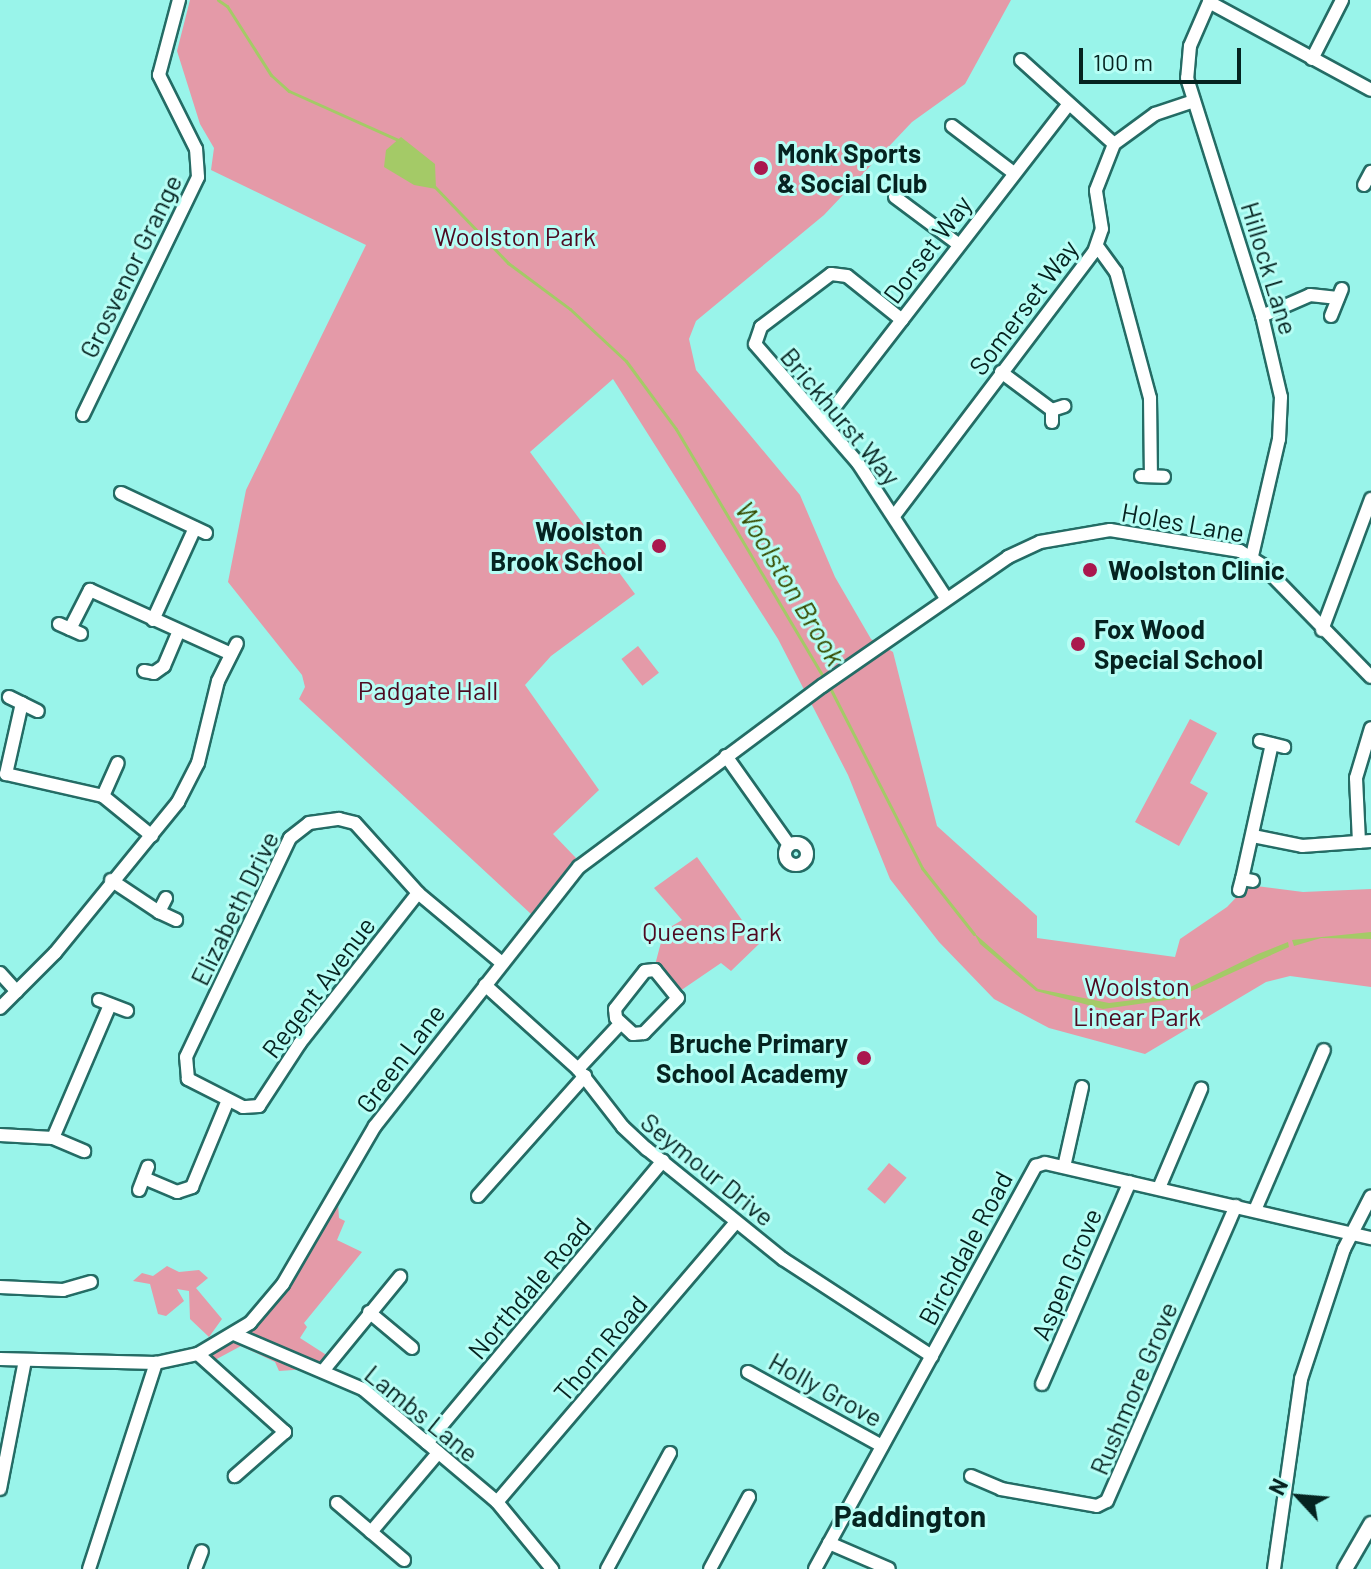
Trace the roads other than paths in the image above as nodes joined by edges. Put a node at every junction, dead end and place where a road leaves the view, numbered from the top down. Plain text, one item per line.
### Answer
1 (179, 0) edge
2 (1342, 0) edge
3 (1209, 1) edge
4 (1312, 59) junction
5 (1021, 60) dead end
6 (1371, 90) edge
7 (1194, 101) junction
8 (1068, 105) junction
9 (951, 126) dead end
10 (1114, 144) junction
11 (1371, 172) edge
12 (1014, 173) junction
13 (1364, 185) dead end
14 (895, 197) dead end
15 (958, 244) junction
16 (1097, 246) junction
17 (1262, 316) junction
18 (1331, 316) dead end
19 (902, 320) junction
20 (1001, 372) junction
21 (1056, 413) dead end
22 (83, 415) dead end
23 (823, 422) junction
24 (1152, 476) dead end
25 (121, 494) dead end
26 (1371, 499) edge
27 (894, 516) junction
28 (1252, 556) junction
29 (946, 598) junction
30 (153, 620) junction
31 (70, 629) dead end
32 (1322, 630) junction
33 (179, 631) junction
34 (144, 671) dead end
35 (1371, 677) edge
36 (822, 686) joint
37 (9, 697) dead end
38 (22, 703) junction
39 (38, 711) dead end
40 (1371, 728) edge
41 (1272, 744) dead end
42 (726, 756) junction
43 (118, 763) dead end
44 (3, 773) edge
45 (103, 796) junction
46 (152, 836) junction
47 (1253, 836) junction
48 (1365, 841) edge
49 (789, 845) dead end
50 (111, 880) junction
51 (1245, 883) dead end
52 (418, 893) junction
53 (166, 898) dead end
54 (159, 912) junction
55 (176, 920) dead end
56 (502, 963) junction
57 (0, 973) edge
58 (485, 985) junction
59 (17, 992) junction
60 (0, 1008) edge
61 (127, 1011) dead end
62 (620, 1024) junction
63 (1324, 1050) dead end
64 (582, 1072) junction
65 (1082, 1087) dead end
66 (1201, 1089) dead end
67 (228, 1100) junction
68 (0, 1135) edge
69 (53, 1138) junction
70 (84, 1151) dead end
71 (663, 1161) junction
72 (1064, 1167) junction
73 (144, 1178) dead end
74 (1130, 1182) junction
75 (1159, 1188) junction
76 (478, 1196) dead end
77 (1371, 1196) edge
78 (1236, 1206) junction
79 (1255, 1210) junction
80 (736, 1222) junction
81 (1351, 1233) junction
82 (1371, 1238) edge
83 (400, 1277) dead end
84 (91, 1282) dead end
85 (0, 1287) edge
86 (369, 1312) junction
87 (234, 1334) junction
88 (412, 1348) dead end
89 (198, 1354) junction
90 (932, 1356) junction
91 (0, 1359) edge
92 (25, 1360) junction
93 (156, 1363) junction
94 (323, 1371) junction
95 (748, 1372) dead end
96 (1042, 1384) dead end
97 (427, 1443) junction
98 (882, 1446) junction
99 (438, 1453) junction
100 (670, 1453) dead end
101 (235, 1476) dead end
102 (971, 1476) dead end
103 (1, 1483) edge
104 (749, 1497) dead end
105 (497, 1502) junction
106 (336, 1503) dead end
107 (1371, 1524) edge
108 (371, 1532) junction
109 (829, 1543) junction
110 (202, 1551) dead end
111 (404, 1560) edge
112 (89, 1569) edge
113 (195, 1569) edge
114 (552, 1569) edge
115 (607, 1569) edge
116 (710, 1569) edge
117 (815, 1569) edge
118 (889, 1569) edge
119 (1274, 1569) edge
120 (1345, 1569) edge

1 - 22 street, Grosvenor Grange
2 - 4 street
3 - 4 street
3 - 7 street, Hillock Lane
4 - 6 street
5 - 8 street
7 - 10 street
7 - 17 street, Hillock Lane
8 - 10 street
8 - 12 street, Dorset Way
9 - 12 street
10 - 16 street, Somerset Way
11 - 13 street
12 - 15 street, Dorset Way
14 - 15 street
15 - 19 street, Dorset Way
16 - 20 street, Somerset Way
16 - 24 street
17 - 18 street
17 - 28 street, Hillock Lane
19 - 23 street, Dorset Way
19 - 23 street, Brickhurst Way
20 - 21 street
20 - 27 street, Somerset Way
23 - 27 street, Brickhurst Way
25 - 30 street
26 - 32 street
27 - 29 street, Brickhurst Way
28 - 29 street, Holes Lane
28 - 32 street, Holes Lane
29 - 36 street, Holes Lane
30 - 31 street
30 - 33 street
32 - 35 street, Holes Lane
33 - 34 street
33 - 46 street
36 - 42 street, Green Lane
37 - 38 street
38 - 39 street
38 - 44 street
40 - 48 street
41 - 47 street
42 - 49 street
42 - 56 street, Green Lane
43 - 45 street
44 - 45 street
45 - 46 street
46 - 50 street
47 - 48 street
47 - 51 street
50 - 54 street
50 - 59 street
52 - 56 street, Elizabeth Drive
52 - 67 street, Regent Avenue
52 - 67 street, Elizabeth Drive
53 - 54 street
54 - 55 street
56 - 58 street, Green Lane
57 - 59 street
58 - 64 street, Seymour Drive
58 - 87 street, Green Lane
59 - 60 street
61 - 69 street
62 - 62 street
62 - 64 street
63 - 79 street
64 - 71 street, Seymour Drive
64 - 76 street
65 - 72 street
66 - 75 street
67 - 73 street
68 - 69 street
69 - 70 street
71 - 80 street, Seymour Drive
71 - 97 street, Northdale Road
72 - 74 street, Birchdale Road
72 - 90 street, Birchdale Road
74 - 75 street, Birchdale Road
74 - 96 street, Aspen Grove
75 - 78 street, Birchdale Road
77 - 81 street
78 - 79 street, Birchdale Road
78 - 102 street, Rushmore Grove
79 - 81 street, Birchdale Road
80 - 90 street, Seymour Drive
80 - 105 street, Thorn Road
81 - 82 street, Birchdale Road
81 - 119 street
83 - 86 street
84 - 85 street
86 - 88 street
86 - 94 street
87 - 89 street, Green Lane
87 - 94 street, Lambs Lane
89 - 93 street, Green Lane
89 - 101 street
90 - 98 street, Birchdale Road
91 - 92 street, Green Lane
92 - 93 street, Green Lane
92 - 103 street
93 - 112 street
94 - 97 street, Lambs Lane
95 - 98 street, Holly Grove
97 - 99 street, Lambs Lane
98 - 109 street, Birchdale Road
99 - 105 street, Lambs Lane
99 - 108 street
100 - 115 street
104 - 116 street
105 - 114 street, Lambs Lane
106 - 108 street
107 - 120 main road
108 - 111 street
109 - 117 street, Birchdale Road
109 - 118 street
110 - 113 street

